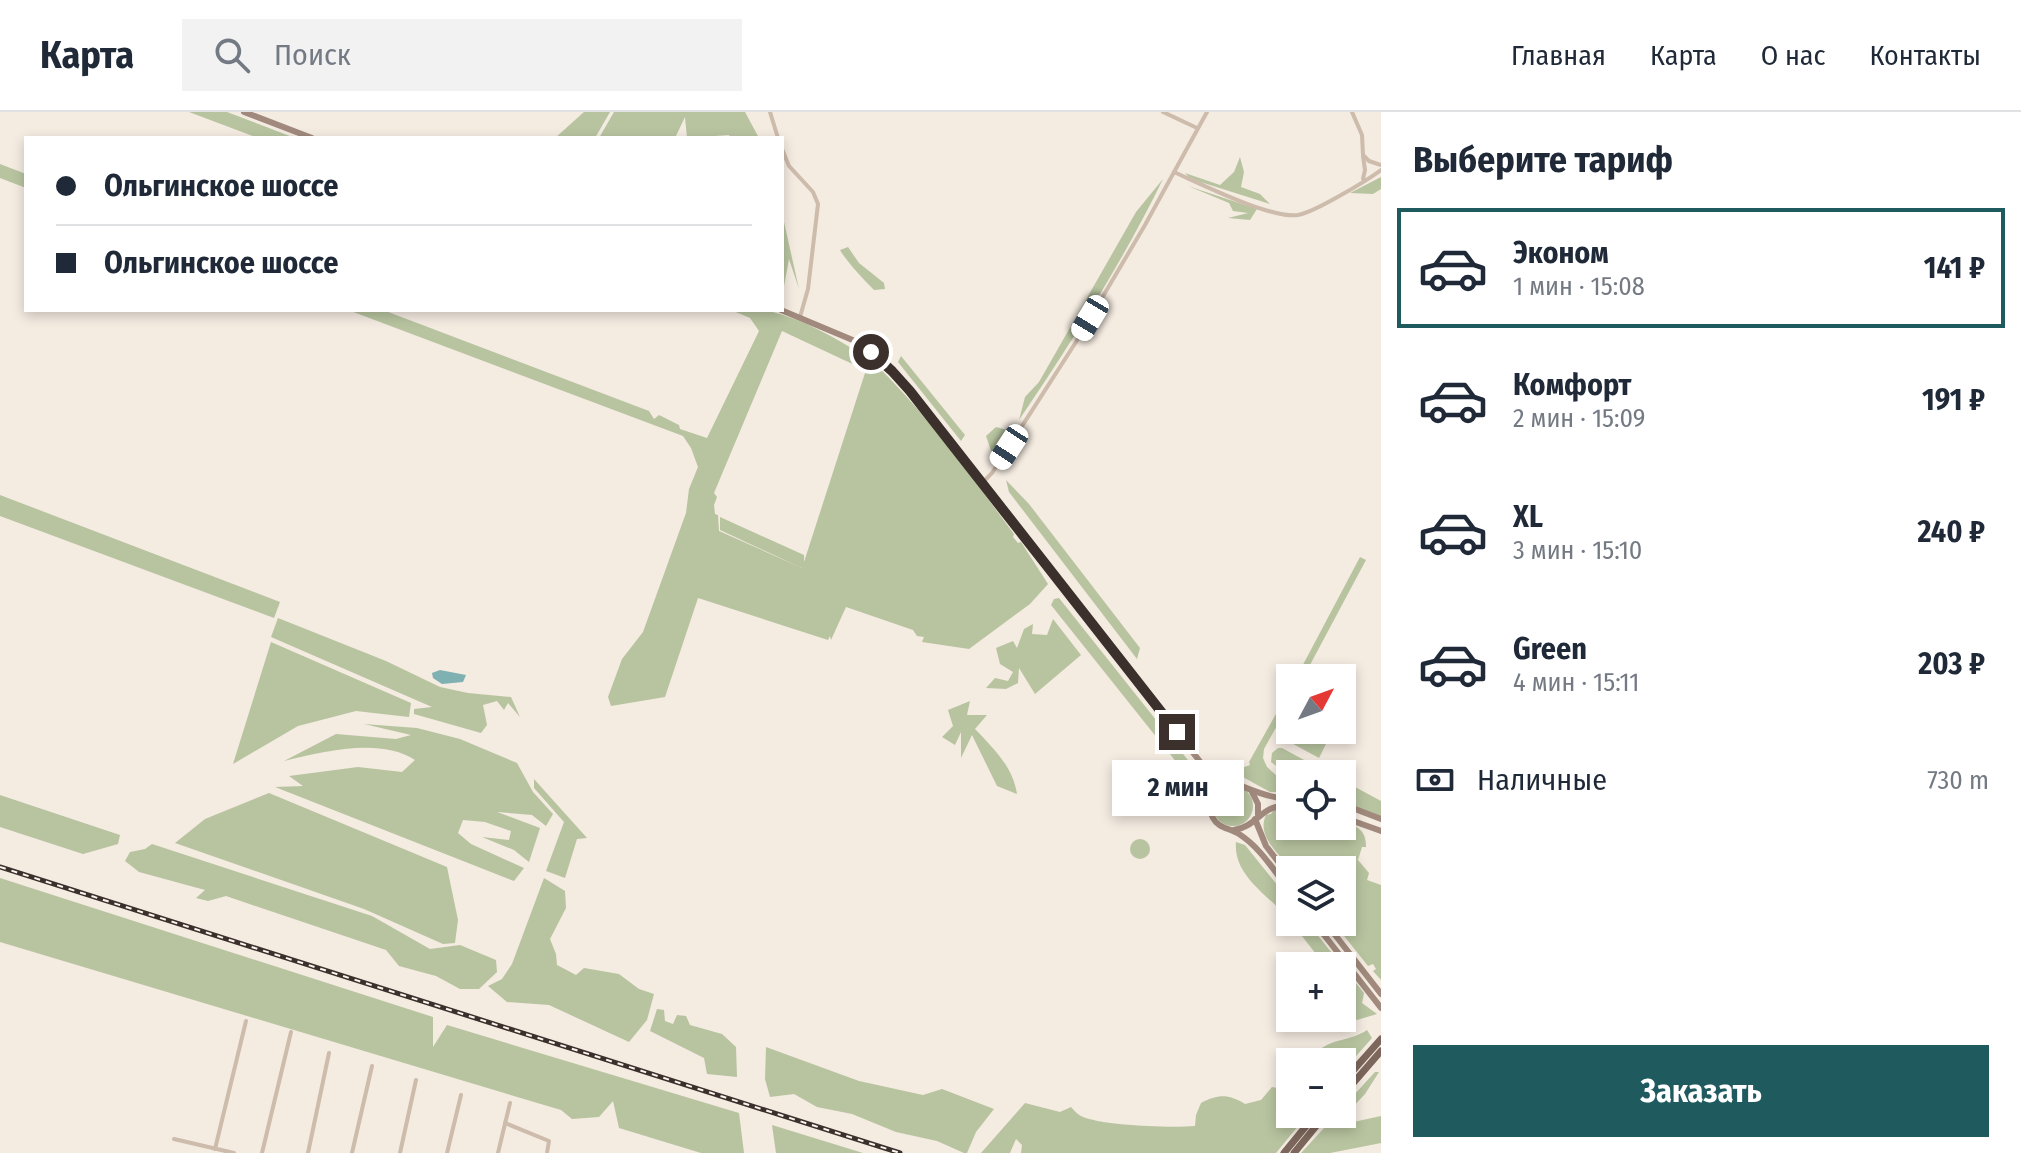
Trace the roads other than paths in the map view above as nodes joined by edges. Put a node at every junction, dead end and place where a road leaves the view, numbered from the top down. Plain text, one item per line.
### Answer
1 (244, 112) edge
2 (770, 112) edge
3 (1163, 112) edge
4 (1207, 112) edge
5 (1352, 112) edge
6 (1197, 128) junction
7 (307, 136) edge
8 (778, 136) edge
9 (784, 153) edge
10 (1363, 155) junction
11 (1381, 168) edge
12 (1174, 172) junction
13 (1362, 181) junction
14 (784, 311) edge
15 (800, 317) junction
16 (982, 483) junction
17 (1202, 764) junction
18 (1239, 783) junction
19 (1246, 787) junction
20 (1276, 799) edge
21 (1210, 801) junction
22 (1276, 807) edge
23 (1356, 809) edge
24 (1256, 817) junction
25 (1381, 819) edge
26 (1356, 822) edge
27 (1233, 830) junction
28 (1381, 831) edge
29 (1276, 859) edge
30 (1276, 873) edge
31 (1325, 936) edge
32 (1336, 936) edge
33 (1381, 994) edge
34 (1381, 1008) edge
35 (246, 1021) dead end
36 (291, 1032) dead end
37 (1381, 1039) edge
38 (1381, 1051) edge
39 (329, 1053) dead end
40 (372, 1066) dead end
41 (1356, 1067) edge
42 (416, 1080) dead end
43 (1356, 1080) edge
44 (461, 1095) dead end
45 (510, 1103) dead end
46 (505, 1123) junction
47 (1305, 1128) edge
48 (1315, 1128) edge
49 (174, 1139) dead end
50 (215, 1149) junction
51 (234, 1153) edge
52 (262, 1153) edge
53 (308, 1153) edge
54 (352, 1153) edge
55 (400, 1153) edge
56 (447, 1153) edge
57 (498, 1153) edge
58 (547, 1153) edge
59 (1284, 1153) edge
60 (1294, 1153) edge

1 - 7 main road
2 - 8 street
3 - 6 street
4 - 6 street
5 - 10 street
6 - 12 street
9 - 15 street
10 - 11 street
10 - 13 street
11 - 13 street
12 - 13 street
12 - 16 street
14 - 15 main road
15 - 16 main road
16 - 17 main road
17 - 18 main road
17 - 21 main road
18 - 19 main road
18 - 21 main road
19 - 20 main road
19 - 24 main road
21 - 27 main road
22 - 24 main road
23 - 25 main road
24 - 27 main road
24 - 29 main road
26 - 28 main road
27 - 30 main road
31 - 34 main road
32 - 33 main road
35 - 50 street
36 - 52 street
37 - 41 main road
38 - 43 main road
39 - 53 street
40 - 54 street
42 - 55 street
44 - 56 street
45 - 46 street
46 - 57 street
46 - 58 street
47 - 59 main road
48 - 60 main road
49 - 50 street
50 - 51 street

